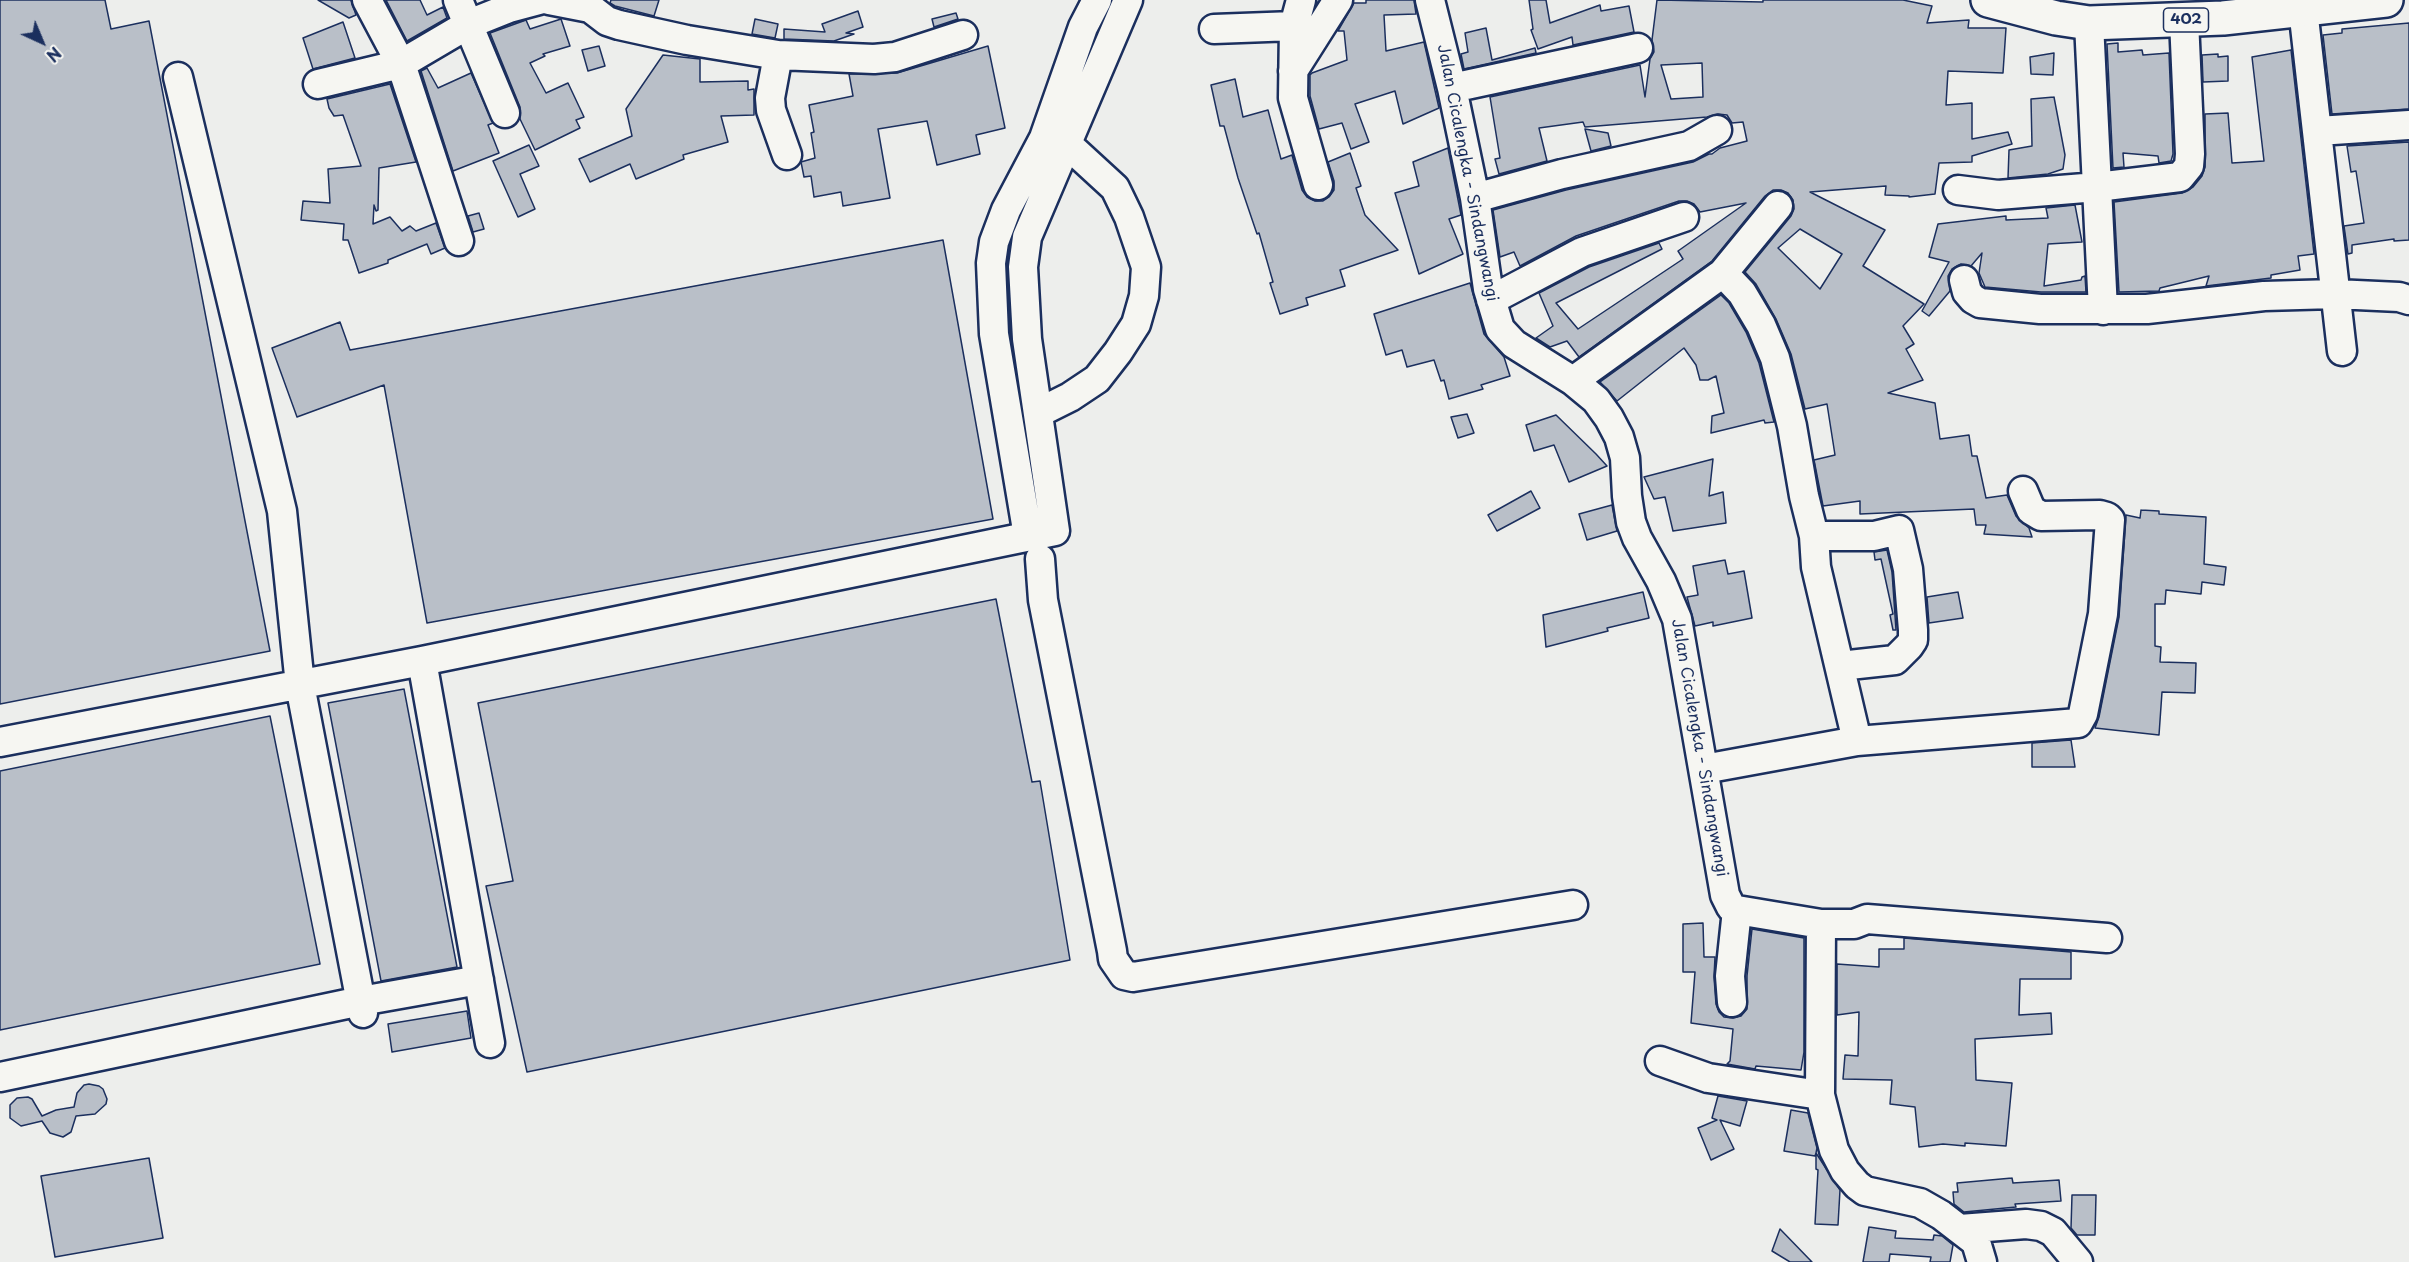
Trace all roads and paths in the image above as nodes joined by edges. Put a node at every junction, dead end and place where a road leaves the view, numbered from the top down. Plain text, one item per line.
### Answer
1 (367, 0) edge
2 (539, 0) edge
3 (549, 0) edge
4 (1097, 0) edge
5 (1128, 0) edge
6 (1338, 0) edge
7 (1430, 0) edge
8 (1988, 0) edge
9 (2386, 0) edge
10 (594, 4) edge
11 (2224, 9) edge
12 (2303, 9) junction
13 (464, 12) edge
14 (1298, 13) edge
15 (2184, 20) junction
16 (2089, 23) junction
17 (1214, 29) dead end
18 (963, 35) dead end
19 (1638, 48) dead end
20 (778, 55) junction
21 (401, 64) junction
22 (1293, 71) junction
23 (178, 77) dead end
24 (318, 84) dead end
25 (1452, 88) junction
26 (505, 113) dead end
27 (2409, 125) edge
28 (1718, 130) dead end
29 (2318, 131) junction
30 (1055, 141) junction
31 (787, 155) dead end
32 (1318, 185) dead end
33 (2097, 187) junction
34 (1958, 190) dead end
35 (1475, 198) junction
36 (1778, 206) dead end
37 (1683, 217) dead end
38 (459, 241) dead end
39 (1723, 273) junction
40 (1965, 280) dead end
41 (2335, 294) junction
42 (1491, 300) junction
43 (2409, 300) edge
44 (2103, 310) junction
45 (2342, 351) dead end
46 (1573, 381) junction
47 (1038, 413) junction
48 (2023, 491) dead end
49 (1814, 536) junction
50 (1041, 542) junction
51 (422, 661) junction
52 (1840, 666) junction
53 (300, 685) junction
54 (1857, 741) junction
55 (0, 742) edge
56 (1704, 769) junction
57 (1573, 905) dead end
58 (1737, 910) junction
59 (1821, 924) junction
60 (2107, 938) dead end
61 (479, 980) junction
62 (1732, 1002) dead end
63 (362, 1007) junction
64 (490, 1043) dead end
65 (1660, 1060) dead end
66 (0, 1077) edge
67 (1820, 1095) junction
68 (1960, 1229) junction
69 (1982, 1262) edge
70 (2078, 1262) edge

1 - 21 street
2 - 13 street
3 - 10 street
4 - 30 street
5 - 30 street
6 - 22 street
7 - 25 street, Jalan Cicalengka - Sindangwangi
8 - 16 main road, 402
9 - 12 main road, 402
10 - 20 street
11 - 12 main road, 402
11 - 15 main road, 402
12 - 29 street
13 - 21 street
13 - 26 street
14 - 17 street
14 - 22 street
15 - 16 main road, 402
15 - 33 street
16 - 33 street
18 - 20 street
19 - 25 street
20 - 31 street
21 - 24 street
21 - 38 street
22 - 32 street
23 - 53 street
25 - 35 street, Jalan Cicalengka - Sindangwangi
27 - 29 street
28 - 35 street
29 - 41 street
30 - 47 street
30 - 47 street
30 - 50 street
33 - 34 street
33 - 44 street
35 - 42 street, Jalan Cicalengka - Sindangwangi
36 - 39 street
37 - 42 street
39 - 46 street
39 - 49 street
40 - 44 street
41 - 43 street
41 - 44 street
41 - 45 street
42 - 46 street, Jalan Cicalengka - Sindangwangi
46 - 56 street, Jalan Cicalengka - Sindangwangi
47 - 50 street
48 - 54 street
49 - 52 street
49 - 52 street
50 - 51 street
50 - 57 street
51 - 53 street
51 - 61 street
52 - 54 street
53 - 55 street
53 - 63 street
54 - 56 street
56 - 58 street, Jalan Cicalengka - Sindangwangi
58 - 59 street
58 - 62 street
59 - 60 street
59 - 67 street
61 - 63 street
61 - 64 street
63 - 66 street
65 - 67 street
67 - 68 street
68 - 69 street
68 - 70 street

